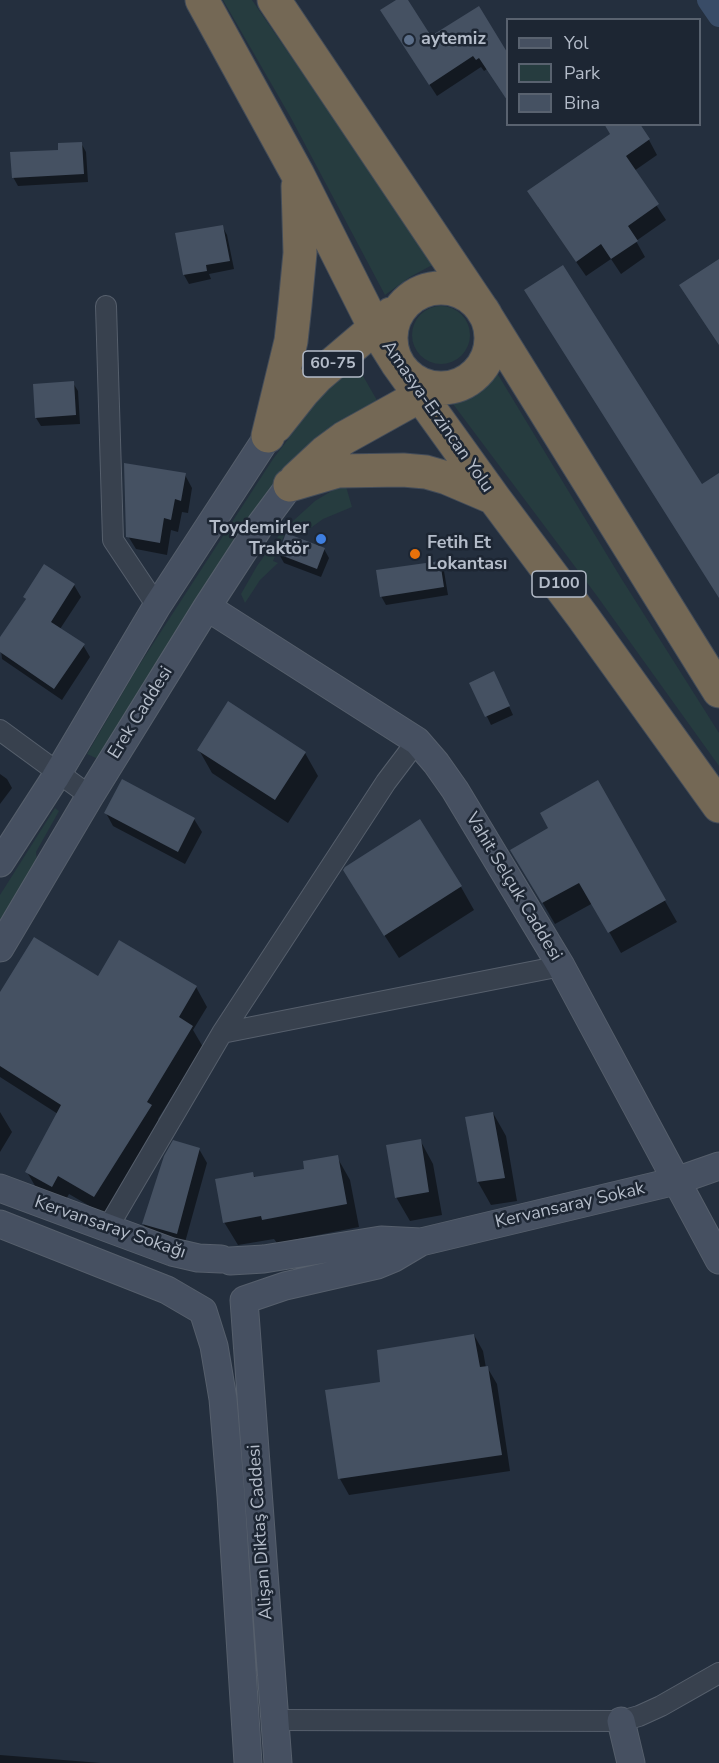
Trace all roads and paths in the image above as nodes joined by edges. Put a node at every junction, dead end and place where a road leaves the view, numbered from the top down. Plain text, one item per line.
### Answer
1 (202, 0) edge
2 (274, 0) edge
3 (298, 175) junction
4 (407, 302) junction
5 (106, 306) dead end
6 (481, 308) junction
7 (375, 328) junction
8 (397, 363) junction
9 (426, 391) junction
10 (268, 436) junction
11 (291, 485) junction
12 (494, 498) junction
13 (157, 606) junction
14 (207, 607) junction
15 (719, 691) edge
16 (0, 730) edge
17 (417, 741) junction
18 (58, 772) junction
19 (90, 796) junction
20 (719, 806) edge
21 (0, 863) edge
22 (0, 948) edge
23 (561, 966) junction
24 (222, 1033) junction
25 (719, 1166) edge
26 (676, 1181) junction
27 (0, 1188) edge
28 (0, 1224) edge
29 (107, 1229) junction
30 (421, 1242) junction
31 (225, 1260) junction
32 (719, 1260) edge
33 (244, 1300) junction
34 (203, 1311) junction
35 (719, 1673) edge
36 (275, 1720) junction
37 (621, 1721) junction
38 (248, 1763) edge
39 (278, 1763) edge
40 (631, 1763) edge

1 - 3 highway, Amasya-Erzincan Yolu / D100
2 - 6 highway
3 - 7 highway, Amasya-Erzincan Yolu / D100
3 - 10 highway
4 - 6 highway
4 - 7 highway, 60-75
4 - 8 highway
5 - 13 street
6 - 9 highway
6 - 15 highway
7 - 8 highway, Amasya-Erzincan Yolu / D100
7 - 10 highway, 60-75
8 - 9 highway, D100
9 - 11 highway
9 - 12 highway, Amasya-Erzincan Yolu / D100
10 - 13 street, 60-75
11 - 12 highway
11 - 14 street, Erek Caddesi
12 - 20 highway, Amasya-Erzincan Yolu / D100
13 - 18 street, 60-75
14 - 17 street, Vahit Selçuk Caddesi
14 - 19 street, Erek Caddesi
16 - 18 street
17 - 23 street, Vahit Selçuk Caddesi
17 - 24 street
18 - 19 street
18 - 21 street, 60-75
19 - 22 street, Erek Caddesi
23 - 24 street
23 - 26 street, Vahit Selçuk Caddesi
24 - 29 street
25 - 26 street, Kervansaray Sokak
26 - 30 street, Kervansaray Sokak
26 - 32 street, Vahit Selçuk Caddesi
27 - 29 street, Kervansaray Sokağı
28 - 34 street, Kervansaray Sokağı
29 - 31 street, Kervansaray Sokağı
30 - 31 street, Kervansaray Sokak
30 - 33 street, Kervansaray Sokak
31 - 33 street
31 - 34 street, Kervansaray Sokağı
33 - 34 street, Kervansaray Sokağı
33 - 36 street, Alişan Diktaş Caddesi
34 - 38 street, Alişan Diktaş Caddesi
35 - 37 street
36 - 37 street
36 - 39 street, Alişan Diktaş Caddesi
37 - 40 street

